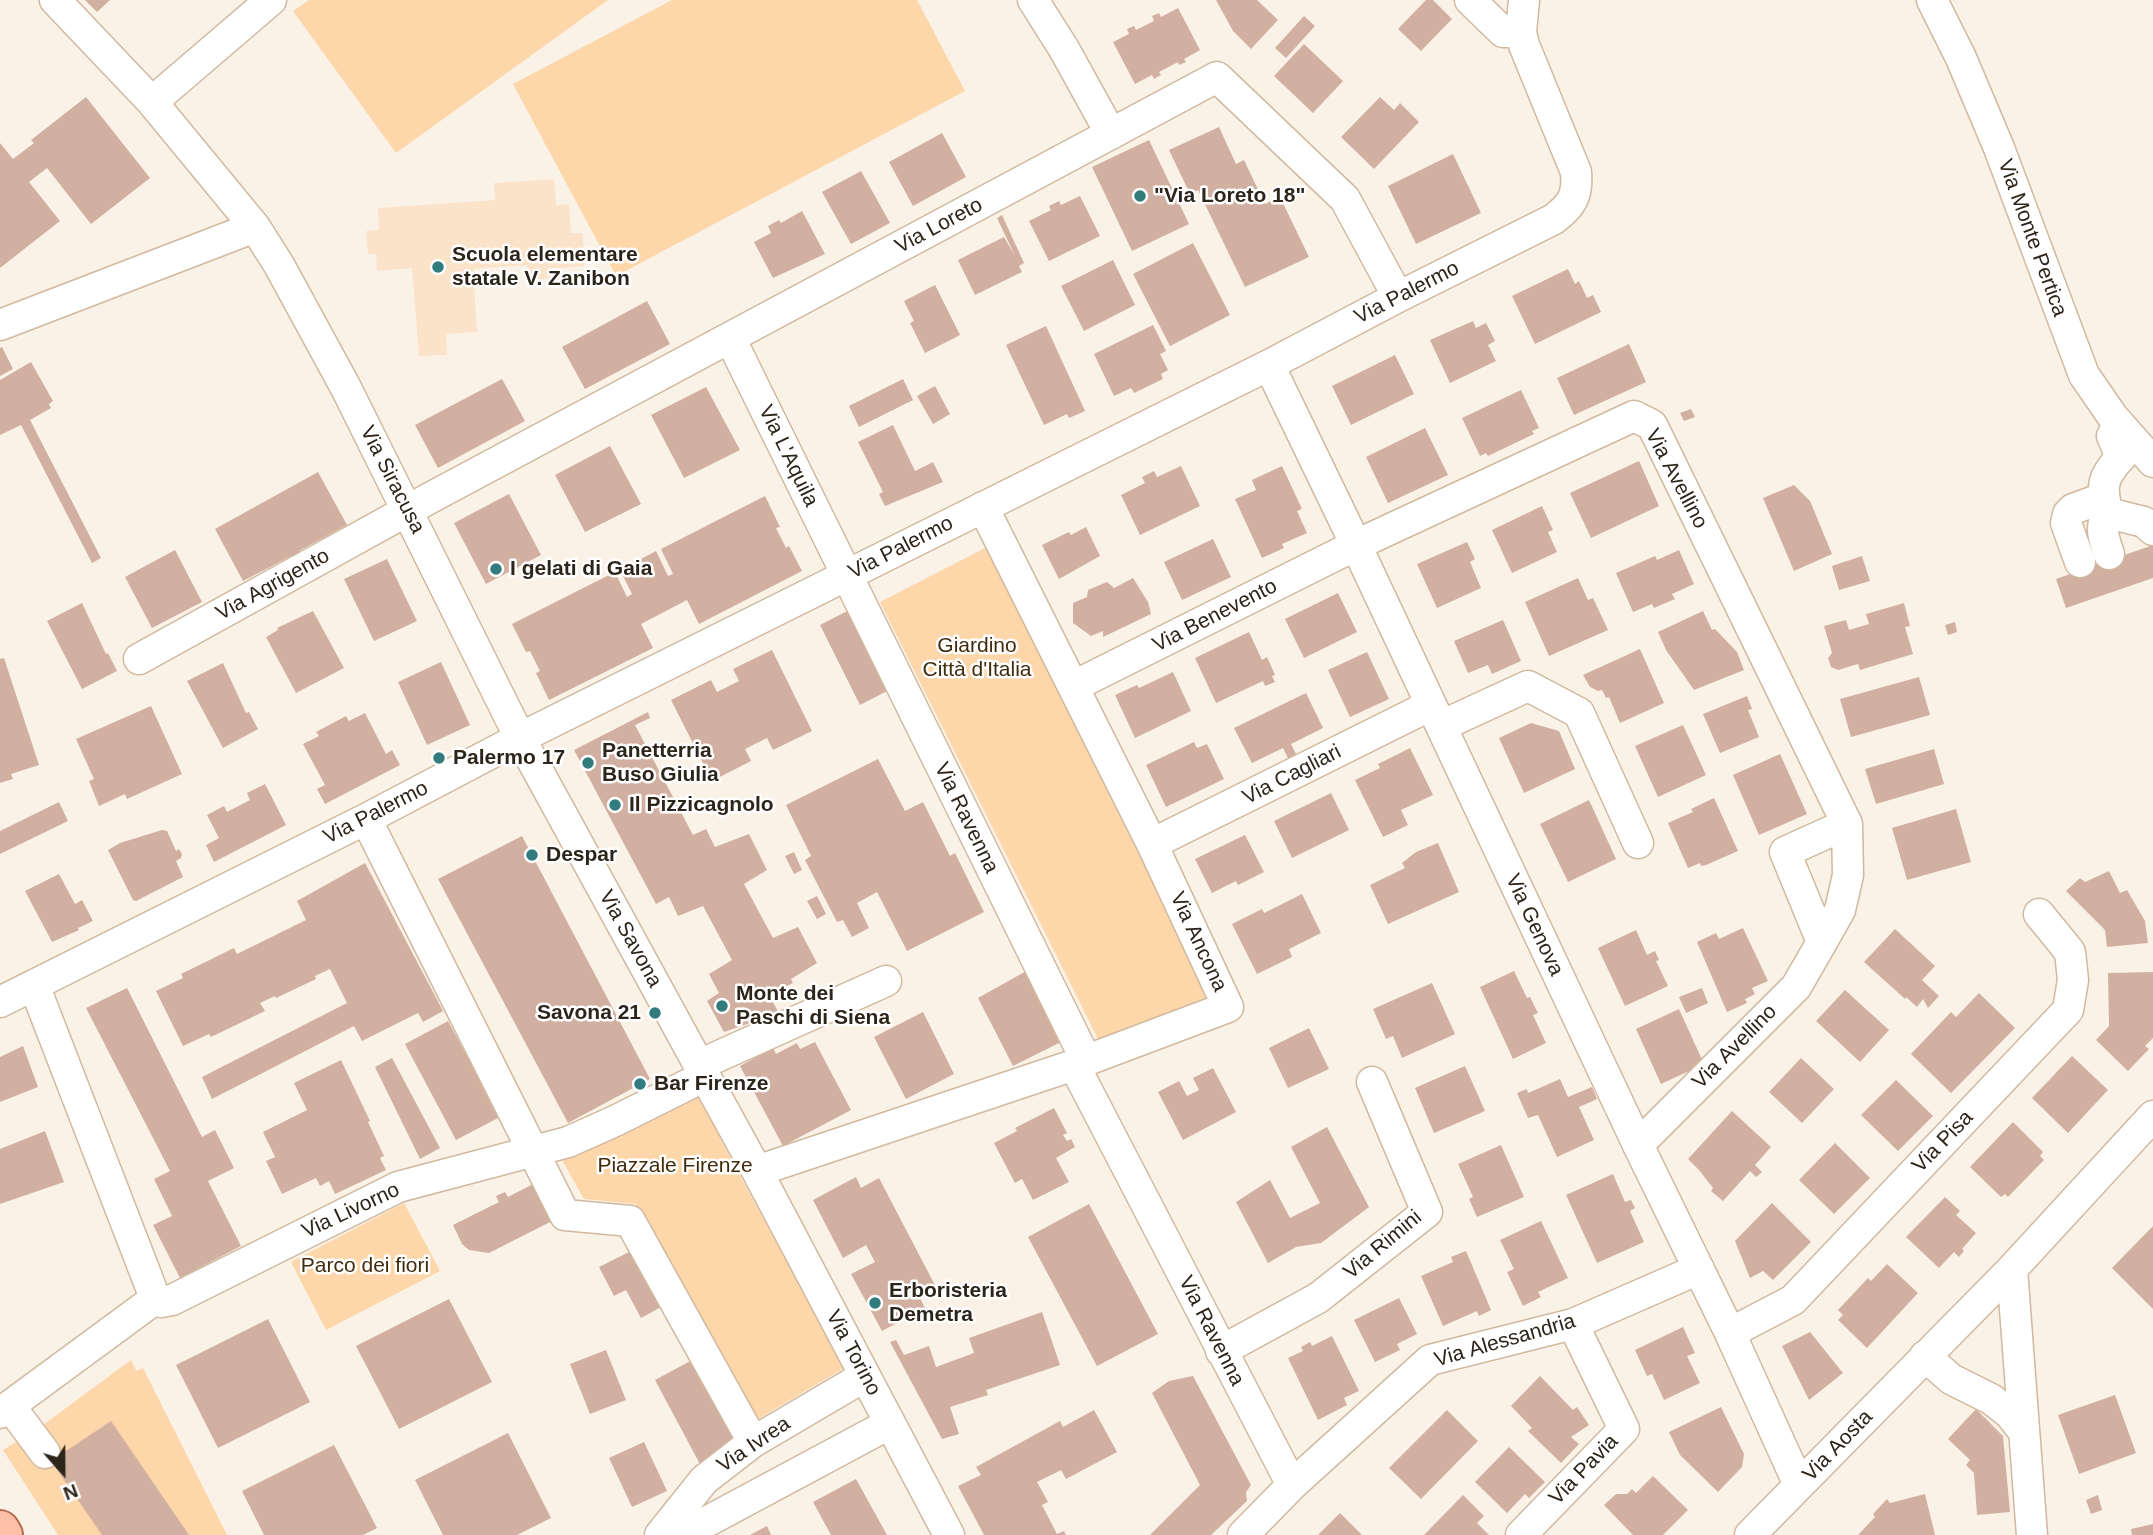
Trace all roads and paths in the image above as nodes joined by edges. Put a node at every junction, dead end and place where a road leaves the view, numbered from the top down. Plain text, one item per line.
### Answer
1 (55, 0) edge
2 (271, 0) edge
3 (1033, 0) edge
4 (1470, 0) edge
5 (1524, 0) edge
6 (1932, 0) edge
7 (1521, 32) junction
8 (152, 102) junction
9 (1111, 134) junction
10 (255, 227) junction
11 (1398, 297) junction
12 (0, 325) edge
13 (730, 338) junction
14 (1269, 365) junction
15 (2119, 424) junction
16 (2153, 462) edge
17 (2106, 505) junction
18 (984, 506) junction
19 (407, 511) junction
20 (2153, 530) edge
21 (1356, 545) junction
22 (2109, 554) dead end
23 (2080, 562) dead end
24 (847, 575) junction
25 (139, 659) dead end
26 (1074, 686) junction
27 (1436, 715) junction
28 (520, 738) junction
29 (366, 819) junction
30 (1847, 824) junction
31 (1639, 843) dead end
32 (1152, 844) junction
33 (2039, 914) dead end
34 (1822, 942) junction
35 (886, 981) dead end
36 (34, 985) junction
37 (3, 994) edge
38 (1080, 1062) junction
39 (702, 1070) junction
40 (1371, 1082) dead end
41 (2153, 1116) edge
42 (1638, 1145) junction
43 (534, 1151) junction
44 (757, 1171) junction
45 (1699, 1269) junction
46 (2012, 1269) junction
47 (167, 1298) junction
48 (1573, 1324) junction
49 (1730, 1333) junction
50 (1221, 1351) junction
51 (1925, 1356) junction
52 (864, 1376) junction
53 (5, 1409) edge
54 (889, 1424) junction
55 (2024, 1433) junction
56 (753, 1442) junction
57 (45, 1453) dead end
58 (1292, 1485) junction
59 (1799, 1485) junction
60 (0, 1530) edge
61 (3, 1535) edge
62 (660, 1535) edge
63 (682, 1535) edge
64 (949, 1535) edge
65 (1243, 1535) edge
66 (1521, 1535) edge
67 (1750, 1535) edge
68 (2032, 1535) edge

1 - 8 street, Via Siracusa
2 - 8 street
3 - 9 street
4 - 7 street
5 - 7 street, Via Palermo
6 - 15 street, Via Monte Pertica
7 - 11 street, Via Palermo
8 - 10 street, Via Siracusa
9 - 11 street, Via Loreto
9 - 13 street, Via Loreto
10 - 12 street
10 - 19 street, Via Siracusa
11 - 14 street, Via Palermo
13 - 19 street, Via Loreto
13 - 24 street, Via L'Aquila
14 - 18 street, Via Palermo
14 - 21 street, Via Genova
15 - 16 street, Via Monte Pertica
15 - 17 street
17 - 20 street
17 - 22 street
17 - 23 street
18 - 24 street, Via Palermo
18 - 26 street, Via Ancona
19 - 25 street, Via Agrigento
19 - 28 street, Via Siracusa
21 - 26 street, Via Benevento
21 - 27 street, Via Genova
21 - 30 street, Via Avellino
24 - 28 street, Via Palermo
24 - 38 street, Via Ravenna
26 - 32 street, Via Ancona
27 - 31 street, Via Cagliari
27 - 32 street, Via Cagliari
27 - 42 street, Via Genova
28 - 29 street, Via Palermo
28 - 39 street, Via Savona
29 - 36 street, Via Palermo
29 - 43 street
30 - 34 street, Via Avellino
30 - 34 street
32 - 38 street, Via Ancona
33 - 49 street, Via Pisa
34 - 42 street, Via Avellino
35 - 39 street
36 - 37 street, Via Palermo
36 - 47 street
38 - 44 street, Via Ancona
38 - 50 street, Via Ravenna
39 - 43 street, Via Livorno
39 - 44 street, Via Savona
40 - 50 street, Via Rimini
41 - 46 street, Via Aosta
42 - 45 street, Via Genova
43 - 47 street, Via Livorno
43 - 56 street
44 - 52 street, Via Torino
45 - 48 street, Via Alessandria
45 - 49 street, Via Genova
46 - 51 street, Via Aosta
46 - 55 street
47 - 53 street, Via Livorno
48 - 58 street, Via Alessandria
48 - 66 street, Via Pavia
49 - 59 street, Via Genova
50 - 58 street, Via Ravenna
51 - 55 street
51 - 59 street, Via Aosta
52 - 54 street, Via Torino
52 - 56 street, Via Ivrea
53 - 57 street
54 - 63 street, Via Ivrea
54 - 64 street, Via Torino
55 - 68 street
56 - 62 street, Via Ivrea
58 - 65 street, Via Alessandria
59 - 67 street, Via Aosta
60 - 61 main road

